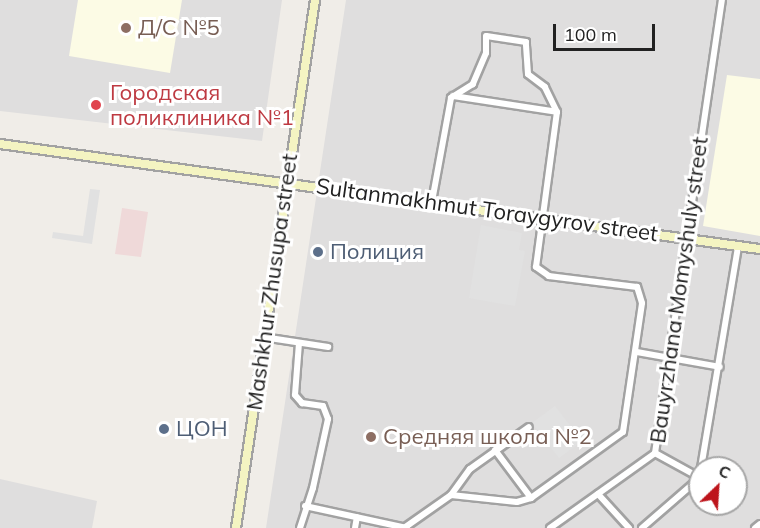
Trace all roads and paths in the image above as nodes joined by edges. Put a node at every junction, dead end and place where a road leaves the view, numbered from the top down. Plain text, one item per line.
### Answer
1 (315, 0) edge
2 (722, 0) edge
3 (452, 96) junction
4 (557, 112) junction
5 (0, 144) edge
6 (285, 182) junction
7 (432, 202) junction
8 (542, 217) junction
9 (687, 237) junction
10 (738, 246) junction
11 (760, 249) edge
12 (263, 337) junction
13 (299, 343) junction
14 (328, 347) dead end
15 (637, 352) junction
16 (669, 357) junction
17 (720, 367) junction
18 (529, 427) dead end
19 (495, 450) junction
20 (655, 453) junction
21 (702, 456) edge
22 (688, 466) edge
23 (688, 488) edge
24 (598, 494) junction
25 (452, 495) junction
26 (531, 498) junction
27 (305, 506) junction
28 (357, 517) junction
29 (760, 524) edge
30 (236, 528) edge
31 (300, 528) edge
32 (355, 528) edge
33 (406, 528) edge
34 (550, 528) edge
35 (629, 528) edge
36 (642, 528) edge
37 (755, 528) edge

1 - 6 main road, Mashkhur Zhusupa street
2 - 9 street, Bauyrzhana Momyshuly street
3 - 4 street
3 - 4 street
3 - 7 street
4 - 8 street
5 - 6 main road, Sultanmakhmut Toraygyrov street
6 - 7 main road, Sultanmakhmut Toraygyrov street
6 - 12 main road, Mashkhur Zhusupa street
7 - 8 main road, Sultanmakhmut Toraygyrov street
8 - 9 main road, Sultanmakhmut Toraygyrov street
8 - 15 street
9 - 10 main road, Sultanmakhmut Toraygyrov street
9 - 16 street, Bauyrzhana Momyshuly street
10 - 11 main road, Sultanmakhmut Toraygyrov street
10 - 17 street
12 - 13 street
12 - 30 main road, Mashkhur Zhusupa street
13 - 14 street
13 - 27 street
15 - 16 street
15 - 26 street
16 - 17 street
16 - 20 street, Bauyrzhana Momyshuly street
17 - 21 street
18 - 19 street
19 - 25 street
19 - 26 street
20 - 22 street
20 - 24 street, Bauyrzhana Momyshuly street
23 - 36 street
24 - 34 street, Bauyrzhana Momyshuly street
24 - 35 street
25 - 26 street
25 - 33 street
27 - 28 street
27 - 31 street
28 - 32 street
28 - 33 street
29 - 37 street

